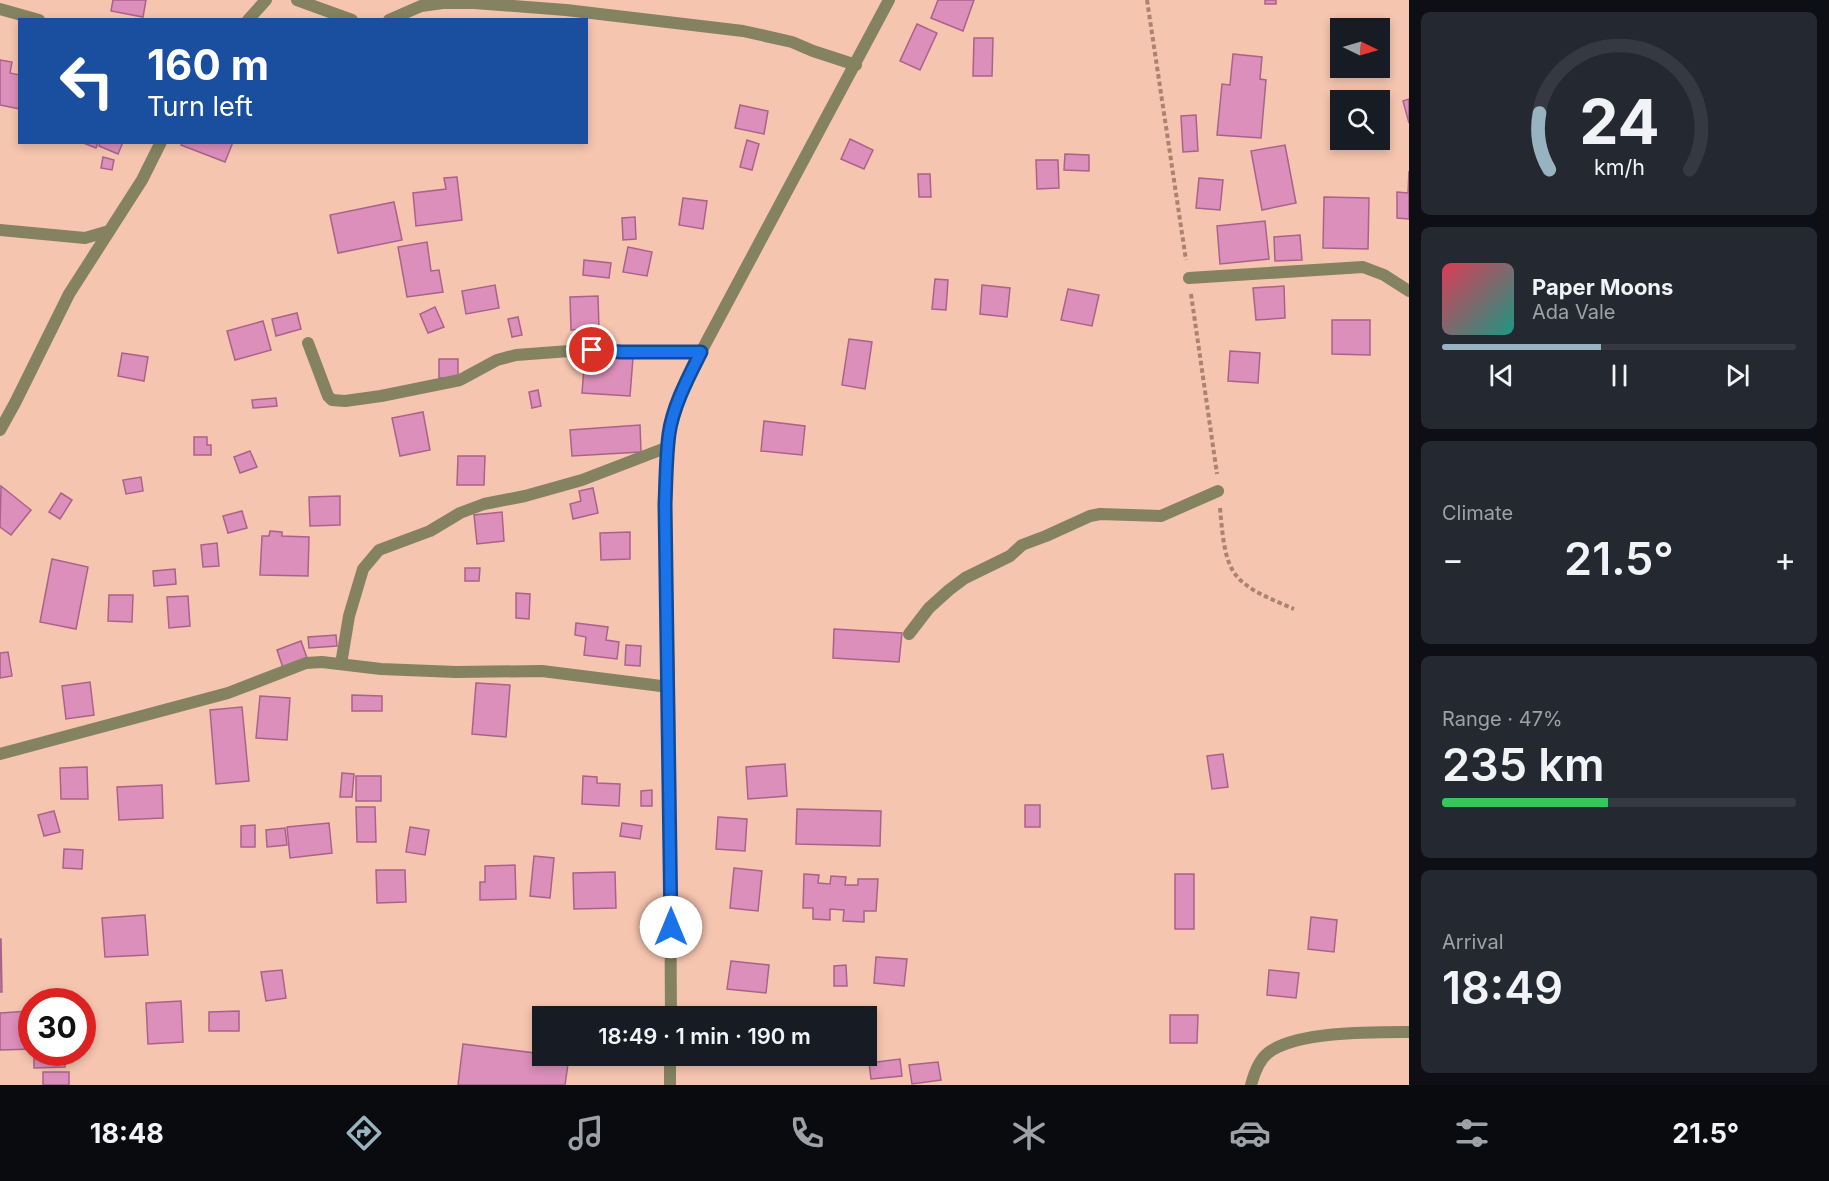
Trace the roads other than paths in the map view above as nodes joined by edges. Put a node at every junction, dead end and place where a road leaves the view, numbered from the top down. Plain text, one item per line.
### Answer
1 (266, 0) edge
2 (297, 0) edge
3 (889, 0) edge
4 (0, 9) edge
5 (32, 18) edge
6 (250, 18) edge
7 (346, 18) edge
8 (394, 18) edge
9 (856, 64) junction
10 (160, 144) edge
11 (0, 230) edge
12 (109, 231) junction
13 (1189, 278) road end
14 (1409, 291) edge
15 (308, 344) dead end
16 (701, 352) junction
17 (0, 430) edge
18 (668, 447) junction
19 (1218, 491) road end
20 (909, 634) dead end
21 (341, 664) junction
22 (669, 687) junction
23 (0, 754) edge
24 (670, 1006) edge
25 (1409, 1032) edge
26 (670, 1066) edge
27 (670, 1085) edge
28 (1251, 1085) edge

1 - 6 street
2 - 7 street
3 - 9 street
4 - 5 street
8 - 9 street
9 - 16 street
10 - 12 street
11 - 12 street
12 - 17 street
13 - 14 street
15 - 16 street
16 - 18 street
18 - 21 street
18 - 22 street
19 - 20 street
21 - 22 street
21 - 23 street
22 - 24 street
25 - 28 street
26 - 27 street

